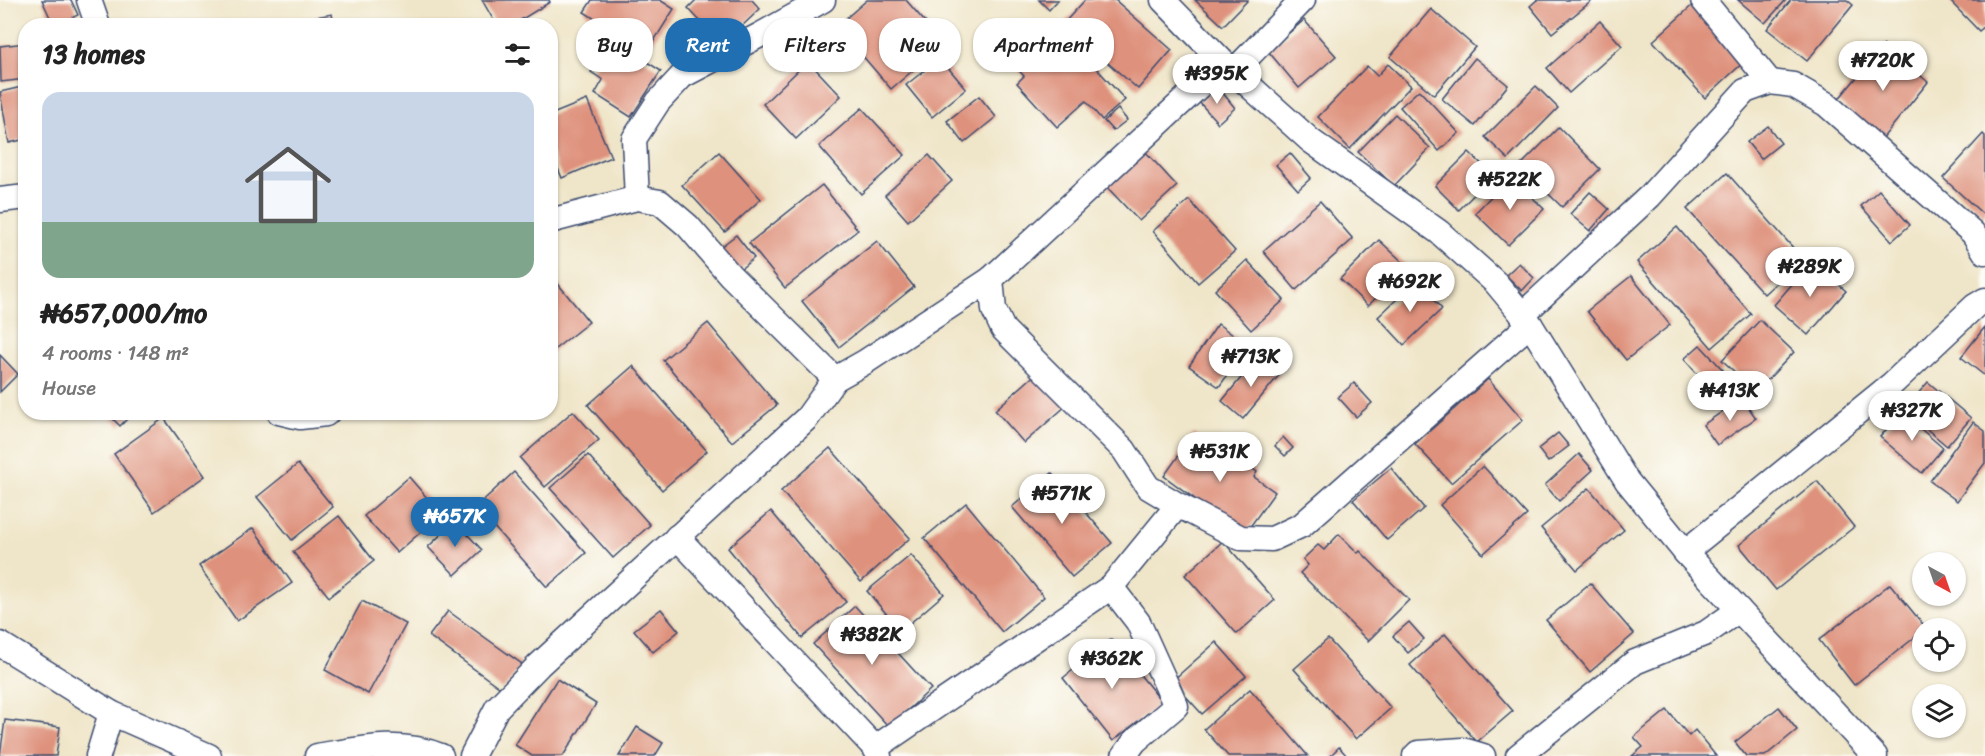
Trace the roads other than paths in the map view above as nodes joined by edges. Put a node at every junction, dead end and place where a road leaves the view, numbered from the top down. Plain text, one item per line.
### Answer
1 (89, 0) edge
2 (823, 0) edge
3 (1163, 0) edge
4 (1303, 0) edge
5 (1703, 0) edge
6 (95, 18) edge
7 (1229, 67) junction
8 (1770, 82) junction
9 (18, 197) edge
10 (637, 198) junction
11 (0, 200) edge
12 (558, 219) edge
13 (1985, 252) edge
14 (991, 279) junction
15 (1985, 300) edge
16 (1526, 319) junction
17 (835, 379) junction
18 (1178, 505) junction
19 (677, 537) junction
20 (1685, 552) junction
21 (1111, 587) junction
22 (1739, 610) junction
23 (0, 644) edge
24 (111, 712) junction
25 (377, 751) edge
26 (877, 752) edge
27 (98, 756) edge
28 (209, 756) edge
29 (317, 756) edge
30 (441, 756) edge
31 (472, 756) edge
32 (1124, 756) edge
33 (1415, 756) edge
34 (1483, 756) edge
35 (1518, 756) edge
36 (1875, 756) edge

1 - 6 street
2 - 10 street
3 - 7 street
4 - 7 street
5 - 8 street
7 - 14 street
7 - 16 street
8 - 13 street
8 - 16 street
9 - 11 street
10 - 12 street
10 - 17 street
14 - 17 street
14 - 18 street
15 - 20 street
16 - 18 street
16 - 20 street
17 - 19 street
18 - 21 street
19 - 26 street
19 - 31 street
20 - 22 street
21 - 26 street
21 - 32 street
22 - 35 street
22 - 36 street
23 - 24 street
24 - 27 street
24 - 28 street
25 - 29 street
25 - 30 street
33 - 34 street

